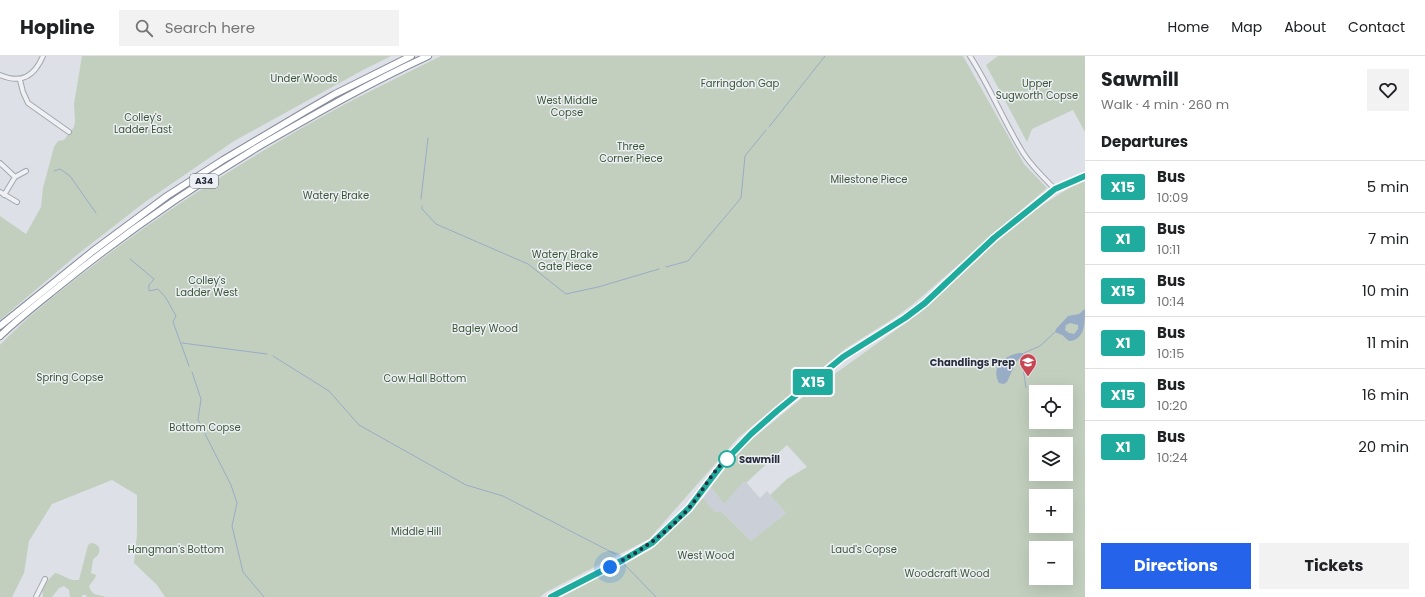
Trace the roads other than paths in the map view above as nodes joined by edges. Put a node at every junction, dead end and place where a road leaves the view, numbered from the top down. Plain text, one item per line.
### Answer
1 (43, 56) edge
2 (411, 56) edge
3 (428, 56) edge
4 (970, 56) edge
5 (0, 75) edge
6 (20, 80) junction
7 (69, 132) dead end
8 (0, 163) edge
9 (26, 171) dead end
10 (1085, 176) edge
11 (15, 177) junction
12 (1055, 189) junction
13 (2, 194) edge
14 (17, 202) dead end
15 (0, 326) edge
16 (0, 336) edge
17 (45, 580) dead end
18 (36, 597) edge
19 (551, 597) edge

1 - 6 street
2 - 15 highway, A34
3 - 16 highway, A34
4 - 12 street
5 - 6 street
6 - 7 street
8 - 11 street
9 - 11 street
10 - 12 street
11 - 13 street
12 - 19 street
13 - 14 street
17 - 18 street

